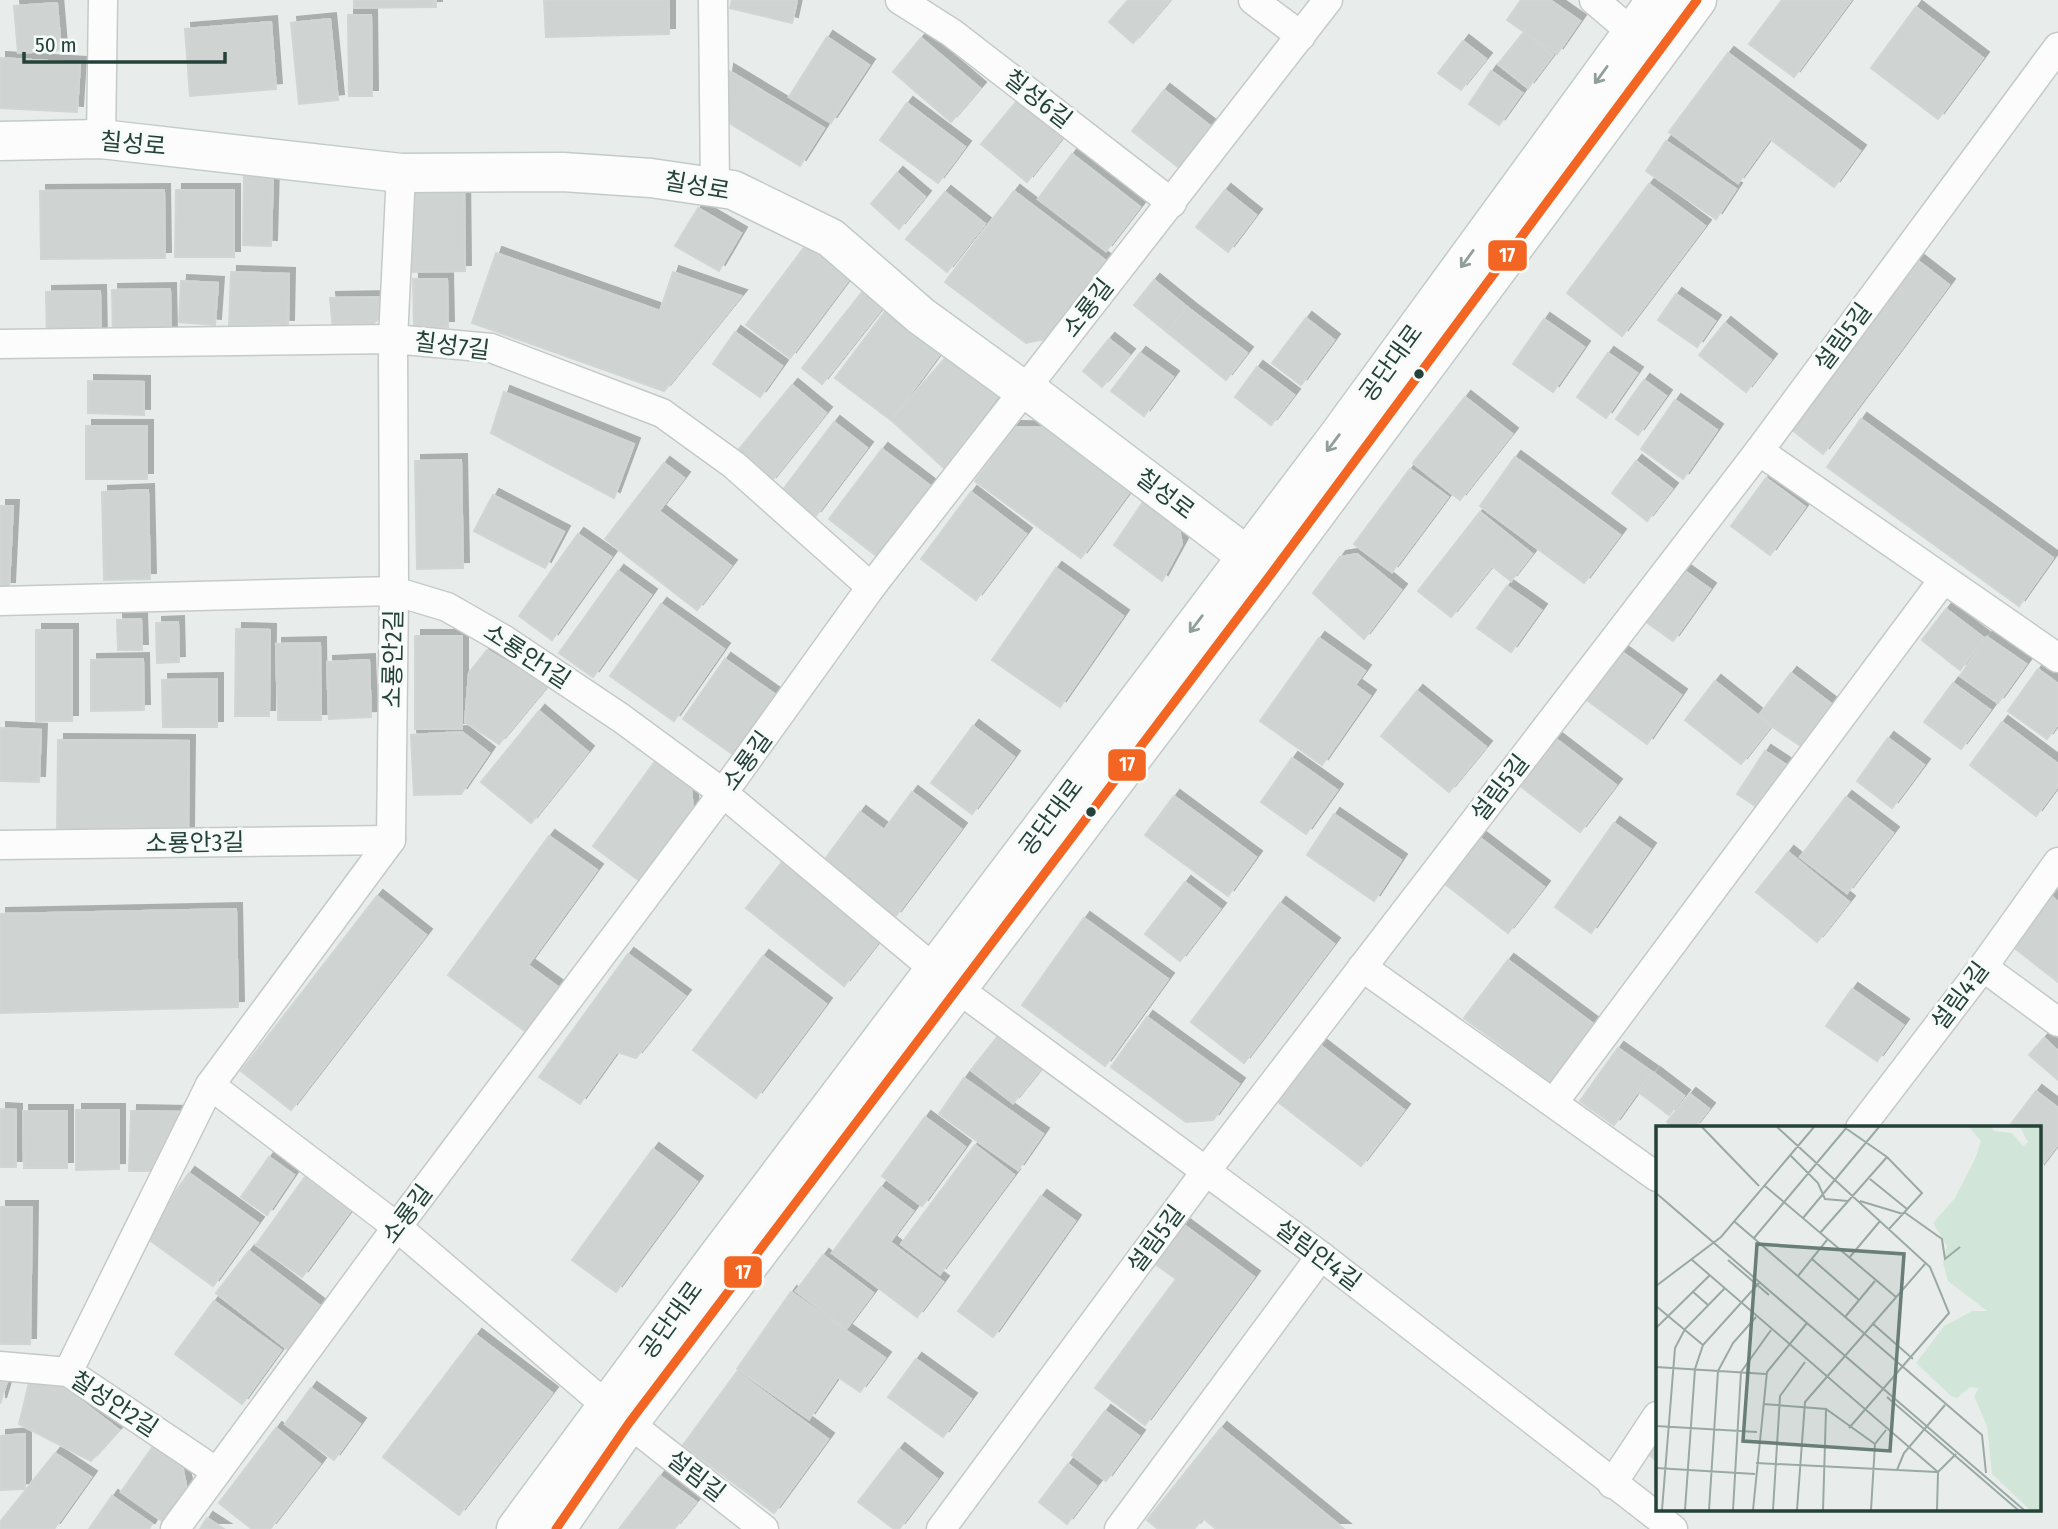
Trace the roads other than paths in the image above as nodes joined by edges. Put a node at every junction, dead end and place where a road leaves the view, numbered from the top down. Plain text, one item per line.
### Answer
1 (103, 0) edge
2 (713, 0) edge
3 (900, 0) edge
4 (1253, 0) edge
5 (1328, 0) edge
6 (1594, 0) edge
7 (1656, 0) edge
8 (1697, 0) edge
9 (1301, 36) junction
10 (1645, 43) junction
11 (2058, 47) edge
12 (101, 139) junction
13 (0, 141) edge
14 (401, 173) junction
15 (715, 188) junction
16 (1172, 203) junction
17 (393, 339) junction
18 (0, 344) edge
19 (1025, 388) junction
20 (1759, 451) junction
21 (1259, 565) junction
22 (1944, 580) junction
23 (871, 587) junction
24 (394, 591) junction
25 (0, 601) edge
26 (2058, 659) edge
27 (723, 793) junction
28 (391, 840) junction
29 (0, 845) edge
30 (2058, 862) edge
31 (1362, 967) junction
32 (1983, 967) junction
33 (946, 979) junction
34 (2058, 1022) edge
35 (210, 1085) junction
36 (1554, 1102) junction
37 (1862, 1126) edge
38 (1206, 1171) junction
39 (1656, 1176) edge
40 (397, 1227) junction
41 (1321, 1256) junction
42 (0, 1366) edge
43 (68, 1372) junction
44 (618, 1415) junction
45 (1656, 1418) edge
46 (217, 1472) junction
47 (1612, 1484) junction
48 (175, 1529) edge
49 (516, 1529) edge
50 (556, 1529) edge
51 (764, 1529) edge
52 (941, 1529) edge
53 (1119, 1529) edge
54 (1673, 1529) edge

1 - 12 street
2 - 15 street
3 - 16 street, 칠성6길
4 - 9 street
5 - 9 street, 소룡길
6 - 10 street
7 - 10 street, 공단대로
8 - 10 street, 공단대로
9 - 16 street, 소룡길
10 - 21 street, 공단대로
11 - 20 street, 설림5길
12 - 13 street, 칠성로
12 - 14 street, 칠성로
14 - 15 street, 칠성로
14 - 17 street, 소룡안2길
15 - 19 street, 칠성로
16 - 19 street, 소룡길
17 - 18 street, 칠성7길
17 - 23 street, 칠성7길
17 - 24 street, 소룡안2길
19 - 21 street, 칠성로
19 - 23 street, 소룡길
20 - 22 street
20 - 31 street, 설림5길
21 - 33 street, 공단대로
22 - 26 street
22 - 36 street
23 - 27 street, 소룡길
24 - 25 street, 소룡안1길
24 - 27 street, 소룡안1길
24 - 28 street, 소룡안2길
27 - 33 street, 소룡안1길
27 - 40 street, 소룡길
28 - 29 street, 소룡안3길
28 - 35 street
30 - 32 street, 설림4길
31 - 36 street
31 - 38 street, 설림5길
32 - 34 street
32 - 37 street, 설림4길
33 - 38 street, 설림안4길
33 - 44 street, 공단대로
35 - 40 street, 설림길
35 - 43 street
36 - 39 street
38 - 41 street, 설림안4길
38 - 52 street, 설림5길
40 - 44 street, 설림길
40 - 46 street, 소룡길
41 - 47 street, 설림안4길
41 - 53 street
42 - 43 street, 칠성안2길
43 - 46 street, 칠성안2길
44 - 49 street, 공단대로
44 - 50 street, 공단대로
44 - 51 street, 설림길
45 - 47 street
46 - 48 street, 소룡길
47 - 54 street, 설림안4길

